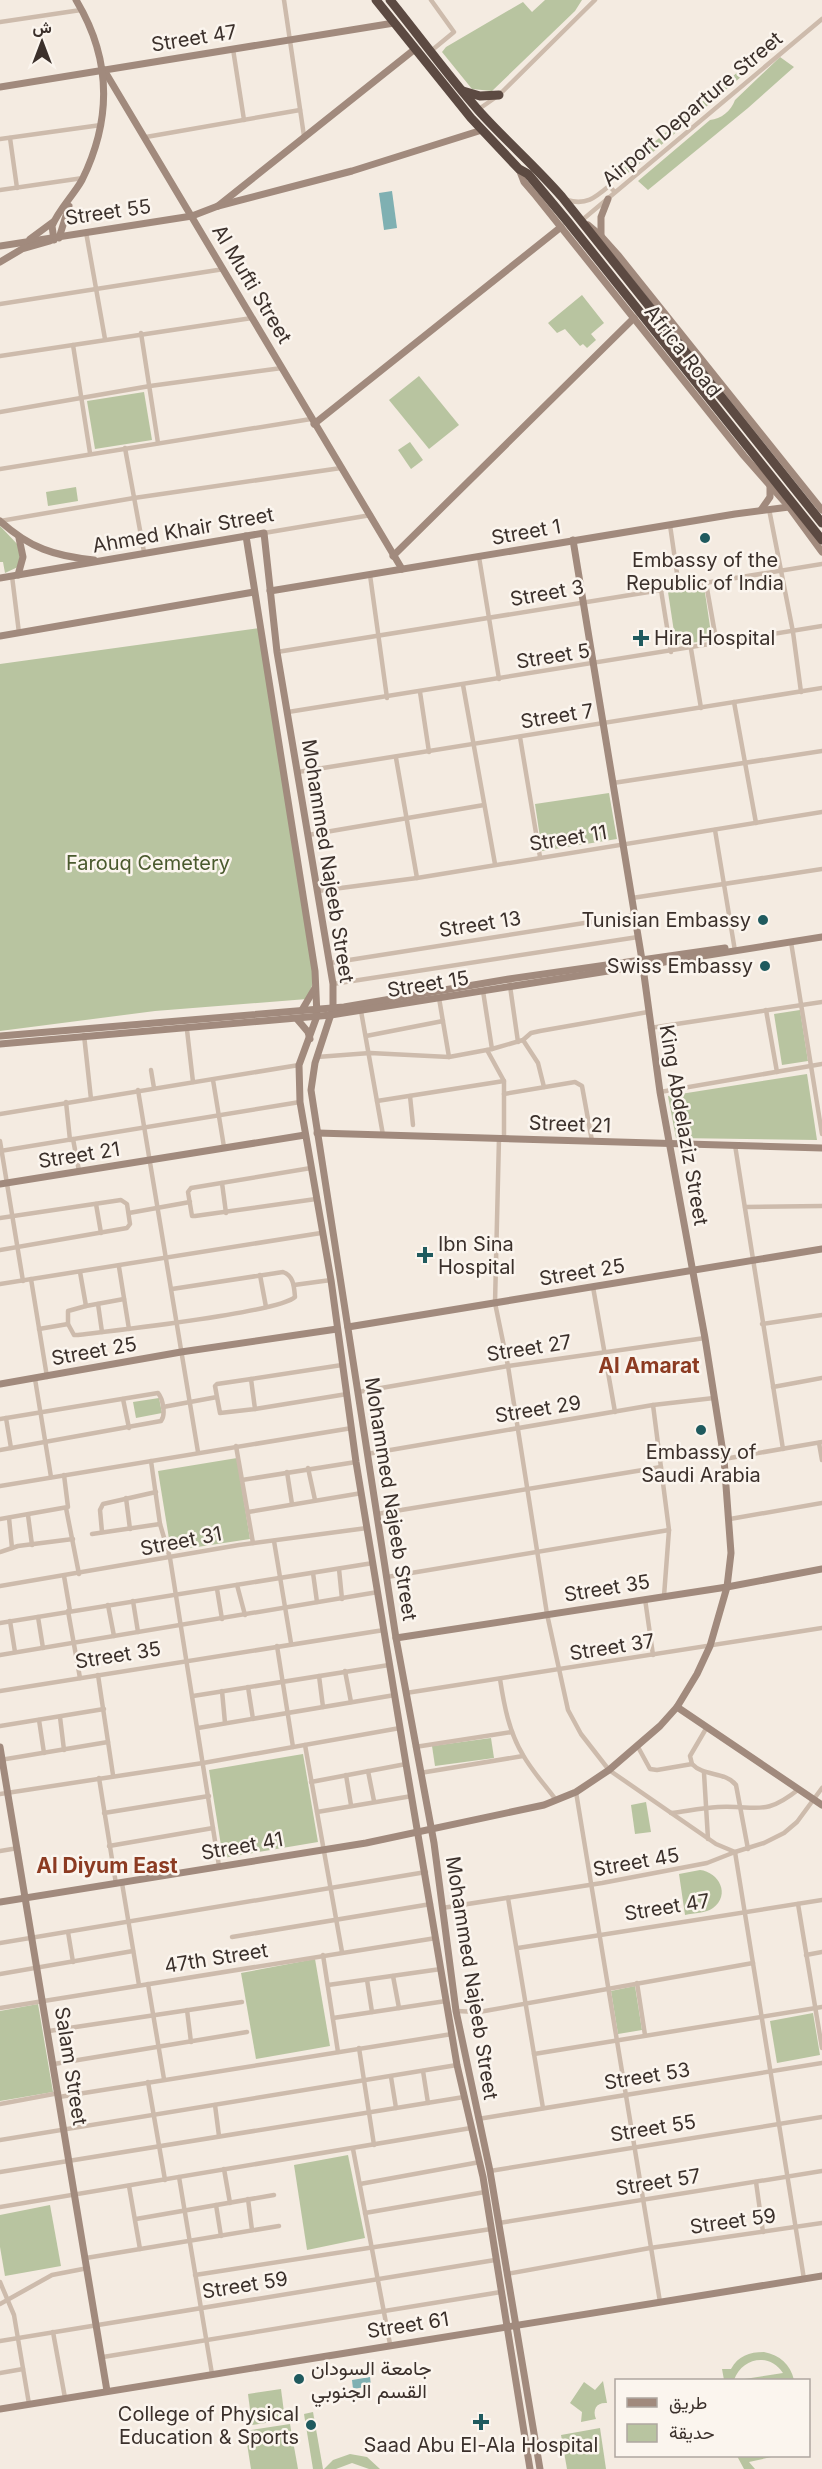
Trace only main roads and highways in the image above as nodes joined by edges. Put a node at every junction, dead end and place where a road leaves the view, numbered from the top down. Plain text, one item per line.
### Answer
1 (375, 0) edge
2 (390, 0) edge
3 (462, 91) junction
4 (499, 95) road end
5 (478, 110) junction
6 (471, 118) junction
7 (490, 123) junction
8 (482, 130) junction
9 (515, 148) junction
10 (507, 156) junction
11 (581, 221) junction
12 (573, 228) junction
13 (822, 523) edge
14 (822, 540) edge

1 - 6 highway, Africa Road
2 - 3 highway, Africa Road
3 - 4 highway
3 - 5 highway, Africa Road
5 - 6 highway
5 - 7 highway, Africa Road
6 - 8 highway, Africa Road
7 - 8 highway
7 - 9 highway, Africa Road
8 - 10 highway, Africa Road
9 - 10 highway
9 - 11 highway, Africa Road
10 - 12 highway, Africa Road
11 - 12 highway
11 - 13 highway, Africa Road
12 - 14 highway, Africa Road

